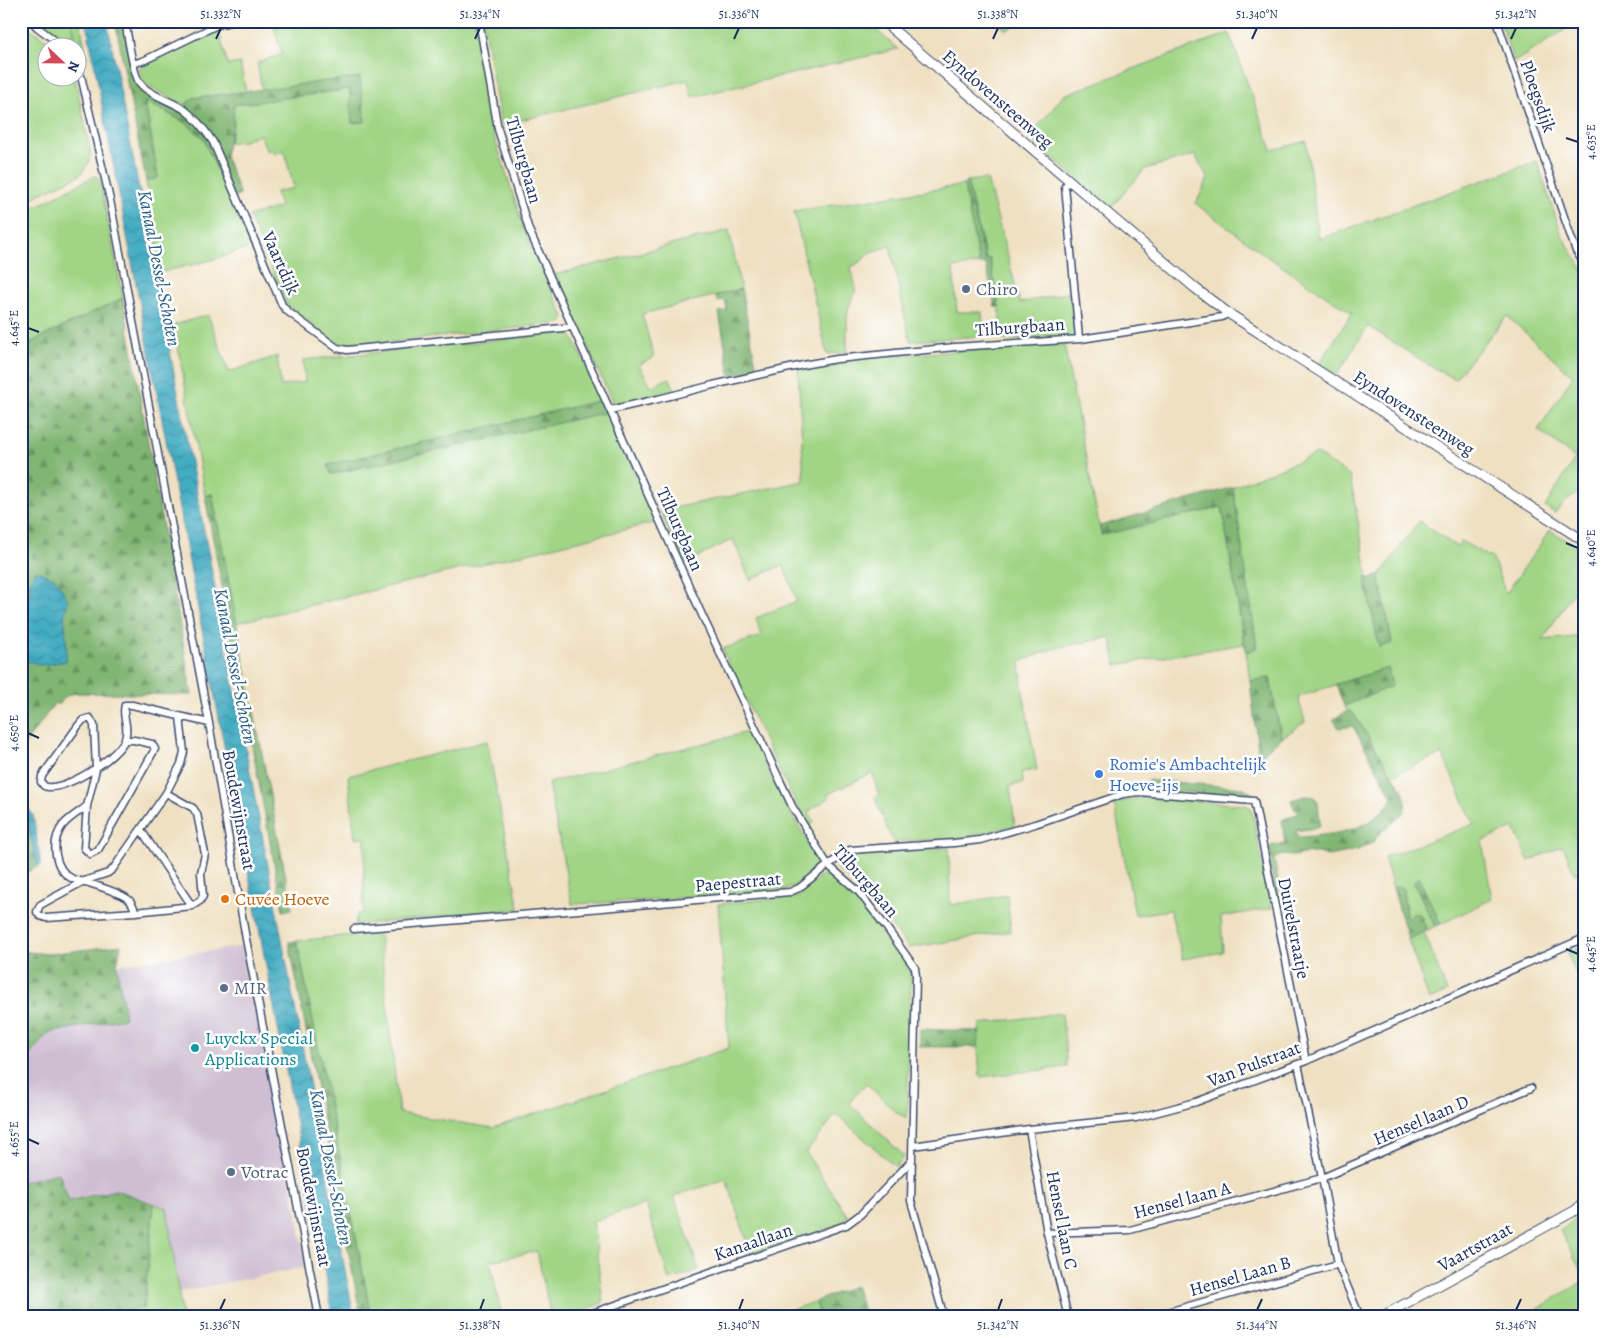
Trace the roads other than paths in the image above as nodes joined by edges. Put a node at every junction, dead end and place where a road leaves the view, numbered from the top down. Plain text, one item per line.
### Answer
1 (32, 21) edge
2 (125, 21) edge
3 (234, 21) edge
4 (479, 21) edge
5 (883, 21) edge
6 (1497, 21) edge
7 (51, 38) edge
8 (134, 64) junction
9 (84, 88) edge
10 (1070, 181) junction
11 (1584, 263) edge
12 (1228, 313) junction
13 (572, 326) junction
14 (1079, 338) junction
15 (610, 410) junction
16 (1584, 541) edge
17 (180, 718) junction
18 (209, 723) junction
19 (125, 740) junction
20 (96, 769) junction
21 (166, 793) junction
22 (1254, 801) joint
23 (87, 806) junction
24 (141, 830) junction
25 (828, 865) junction
26 (84, 881) junction
27 (192, 906) junction
28 (136, 912) junction
29 (354, 929) dead end
30 (1584, 938) edge
31 (1306, 1061) junction
32 (1298, 1064) junction
33 (1531, 1088) dead end
34 (1030, 1129) junction
35 (913, 1146) junction
36 (912, 1160) junction
37 (1322, 1178) junction
38 (1584, 1203) edge
39 (1047, 1233) junction
40 (1338, 1264) junction
41 (319, 1317) edge
42 (582, 1317) edge
43 (944, 1317) edge
44 (1068, 1317) edge
45 (1150, 1317) edge
46 (1360, 1317) edge
47 (1381, 1317) edge

1 - 7 street
2 - 8 street, Vaartdijk
3 - 8 street
4 - 13 street, Tilburgbaan
5 - 10 street, Eyndovensteenweg
6 - 11 street, Ploegsdijk
8 - 13 street, Vaartdijk
9 - 18 street, Boudewijnstraat
10 - 12 street, Eyndovensteenweg
10 - 14 street
12 - 14 street
12 - 16 street, Eyndovensteenweg
13 - 15 street, Tilburgbaan
14 - 15 street, Tilburgbaan
15 - 25 street, Tilburgbaan
17 - 18 street
17 - 19 street
17 - 21 street
18 - 41 street, Boudewijnstraat
19 - 20 street
19 - 23 street
20 - 20 street
20 - 23 street
21 - 24 street
21 - 27 street
22 - 25 street, Paepestraat
22 - 31 street, Duivelstraatje
23 - 26 street
24 - 26 street
24 - 27 street
25 - 29 street, Paepestraat
25 - 35 street, Tilburgbaan
26 - 28 street
26 - 28 street
27 - 28 street
30 - 31 street, Van Pulstraat
31 - 32 street, Van Pulstraat
32 - 34 street, Van Pulstraat
32 - 37 street
33 - 37 street, Hensel laan D
34 - 35 street, Van Pulstraat
34 - 39 street, Hensel laan C
35 - 36 street, Tilburgbaan
36 - 42 street, Kanaallaan
36 - 43 street, Tilburgbaan
37 - 39 street, Hensel laan A
37 - 40 street
38 - 47 street, Vaartstraat
39 - 44 street, Hensel laan C
40 - 45 street, Hensel Laan B
40 - 46 street

